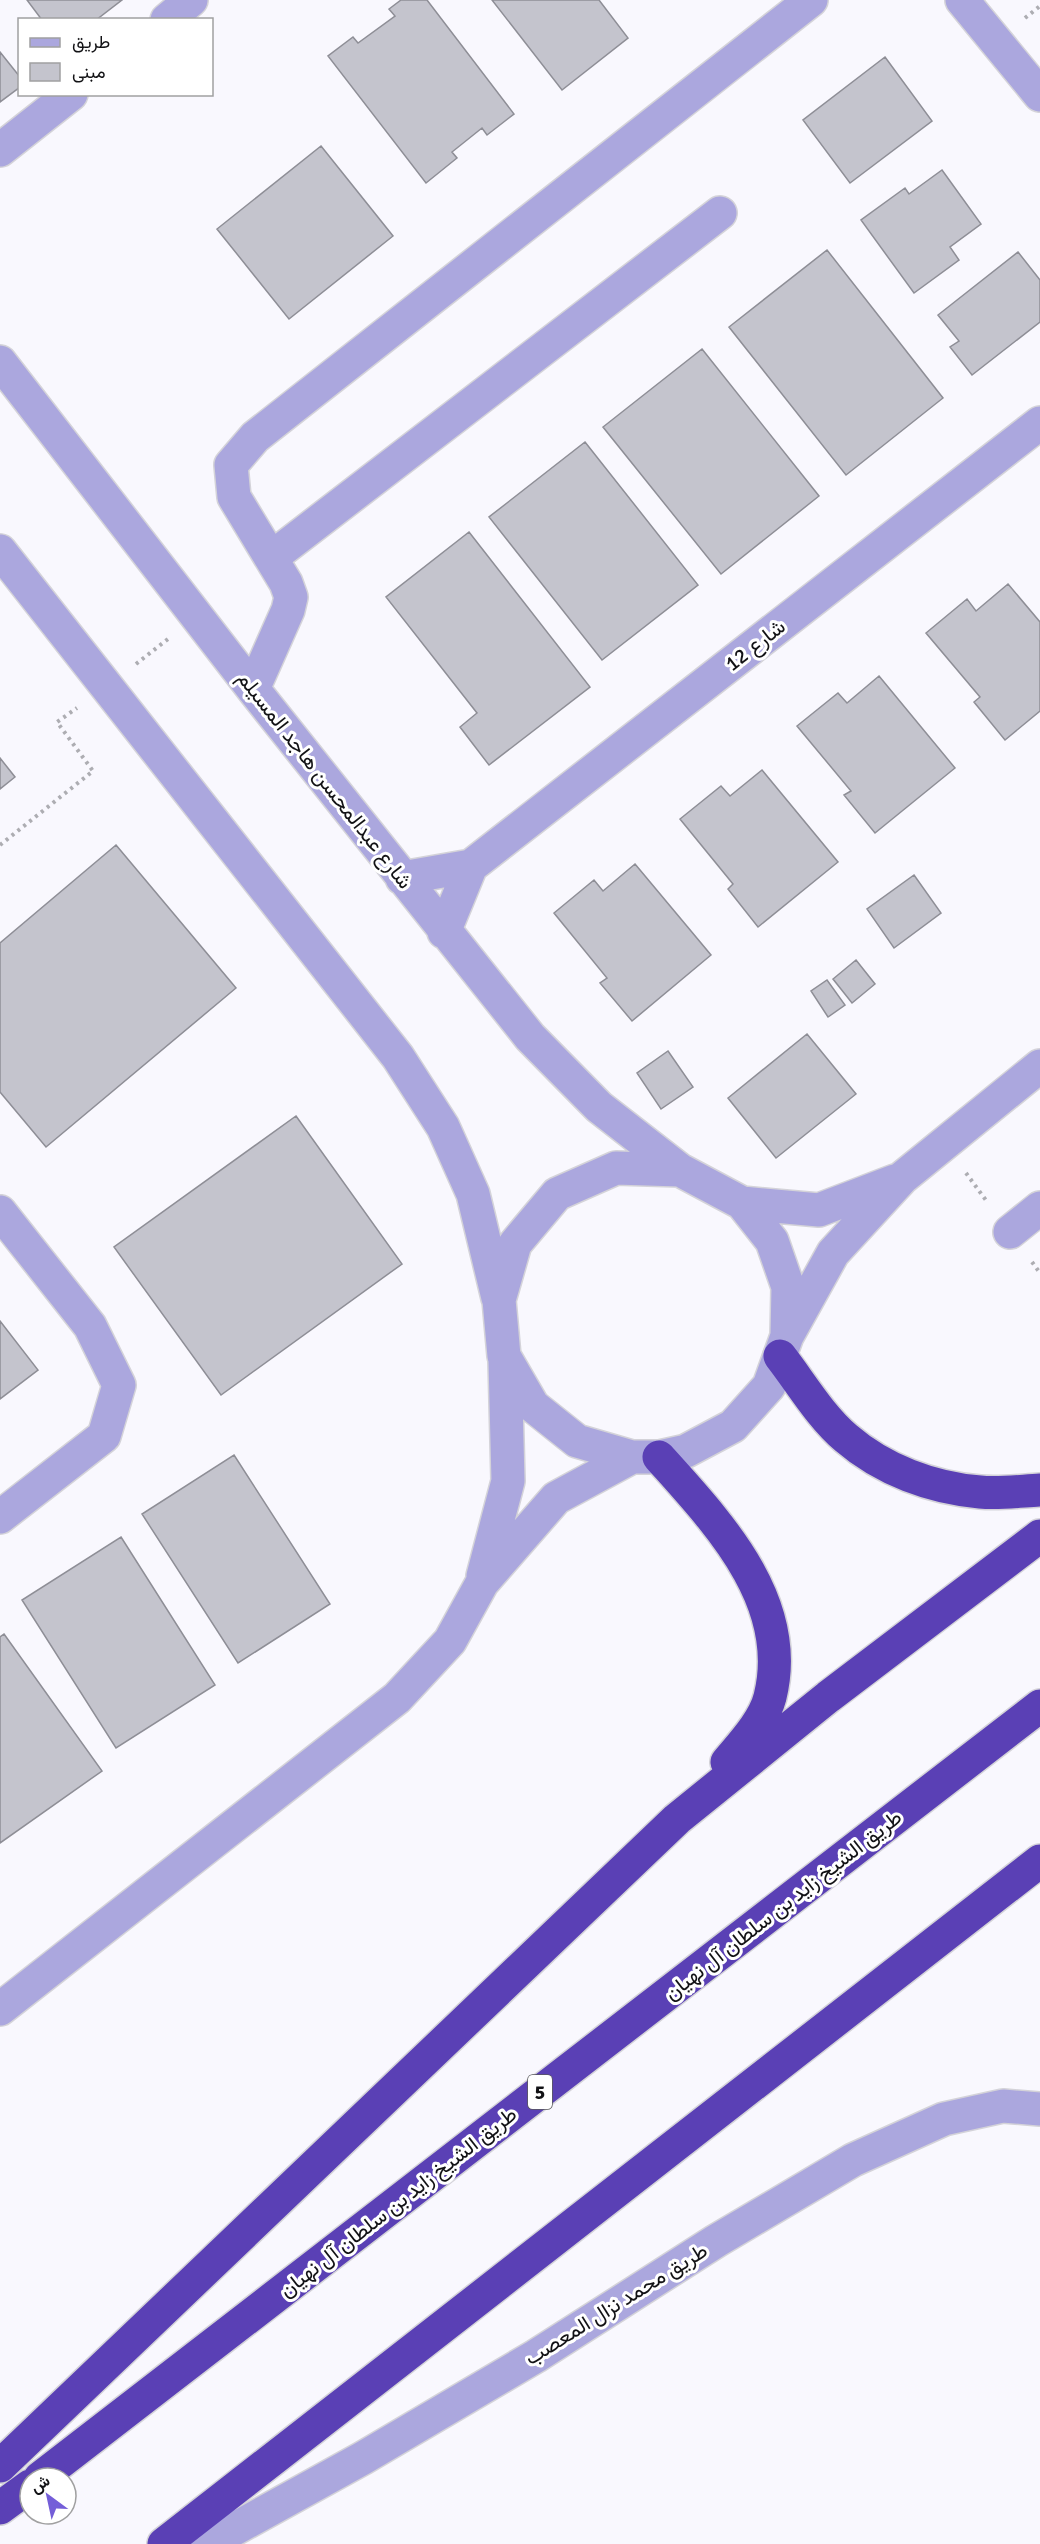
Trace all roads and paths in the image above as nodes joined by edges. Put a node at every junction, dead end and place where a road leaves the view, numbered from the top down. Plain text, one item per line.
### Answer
1 (191, 0) edge
2 (811, 0) edge
3 (962, 0) edge
4 (168, 18) edge
5 (1040, 95) edge
6 (68, 96) edge
7 (0, 150) edge
8 (720, 213) dead end
9 (0, 362) edge
10 (1040, 423) edge
11 (0, 551) edge
12 (271, 558) junction
13 (253, 688) junction
14 (471, 866) junction
15 (402, 878) junction
16 (444, 932) junction
17 (1040, 1065) edge
18 (680, 1170) junction
19 (902, 1178) junction
20 (742, 1203) junction
21 (1040, 1208) edge
22 (0, 1212) edge
23 (1010, 1232) dead end
24 (498, 1299) junction
25 (784, 1346) junction
26 (504, 1356) junction
27 (646, 1457) junction
28 (1040, 1490) edge
29 (0, 1517) edge
30 (1040, 1536) edge
31 (482, 1583) junction
32 (1040, 1706) edge
33 (677, 1819) junction
34 (1040, 1861) edge
35 (0, 2009) edge
36 (1040, 2102) edge
37 (1003, 2106) junction
38 (1040, 2109) edge
39 (0, 2466) edge
40 (56, 2466) edge
41 (18, 2495) edge
42 (0, 2508) edge
43 (164, 2544) edge
44 (207, 2544) edge

1 - 4 street
2 - 12 street
3 - 5 street
6 - 7 street
8 - 12 street
9 - 13 street, شارع عبدالمحسن هاجد المسيلم
10 - 14 street, شارع 12
11 - 24 street
12 - 13 street
13 - 15 street, شارع عبدالمحسن هاجد المسيلم
14 - 15 street, شارع 12
14 - 16 street, شارع 12
15 - 16 street, شارع عبدالمحسن هاجد المسيلم
16 - 18 street, شارع عبدالمحسن هاجد المسيلم
17 - 19 street
18 - 20 street, شارع عبدالمحسن هاجد المسيلم
18 - 24 street
19 - 20 street
19 - 25 street
20 - 25 street
21 - 23 street
22 - 29 street
24 - 26 street
25 - 27 street
25 - 28 highway
26 - 27 street
26 - 31 street
27 - 31 street
27 - 33 highway
30 - 33 highway
31 - 35 street
32 - 40 highway, طريق الشيخ زايد بن سلطان آل نهيان / 5
33 - 39 highway
34 - 43 highway
36 - 37 street
37 - 38 street, طريق محمد نزال المعصب
37 - 44 street, طريق محمد نزال المعصب
41 - 42 highway

